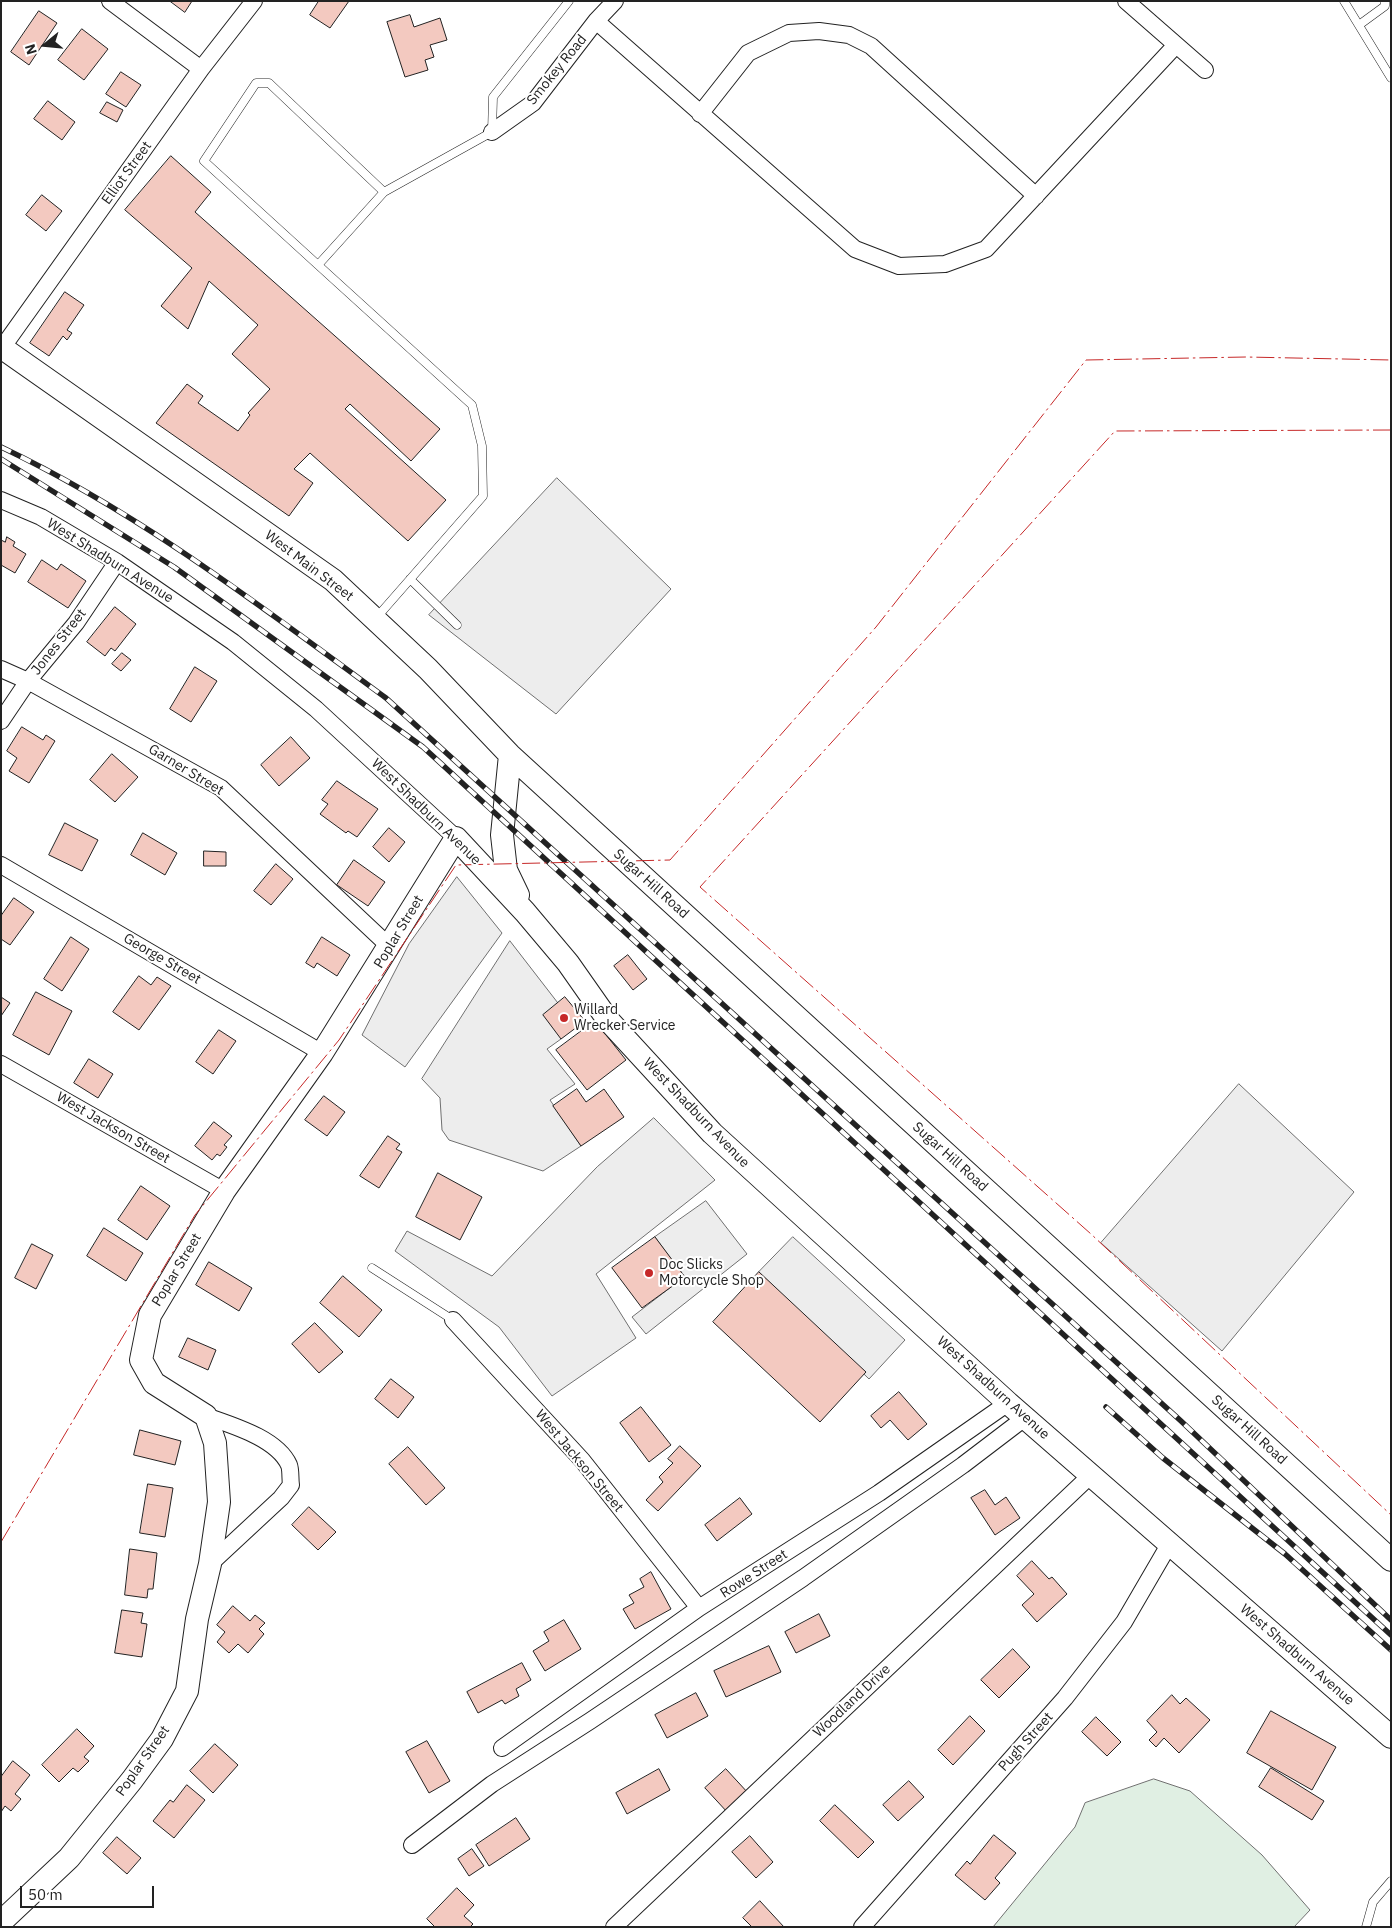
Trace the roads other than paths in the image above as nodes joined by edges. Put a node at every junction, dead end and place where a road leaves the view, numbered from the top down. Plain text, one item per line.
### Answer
1 (110, 1) edge
2 (254, 1) edge
3 (569, 1) edge
4 (615, 1) edge
5 (1126, 1) edge
6 (1344, 1) edge
7 (1385, 1) edge
8 (596, 21) junction
9 (1359, 25) junction
10 (1176, 45) junction
11 (201, 69) junction
12 (1205, 70) dead end
13 (1391, 78) edge
14 (700, 114) junction
15 (492, 132) junction
16 (384, 192) junction
17 (1036, 196) junction
18 (318, 265) junction
19 (2, 347) edge
20 (1, 500) edge
21 (117, 562) junction
22 (410, 579) junction
23 (375, 618) junction
24 (457, 625) dead end
25 (1, 669) edge
26 (28, 681) junction
27 (1, 721) edge
28 (510, 754) junction
29 (456, 838) junction
30 (1, 865) edge
31 (525, 912) junction
32 (390, 947) junction
33 (322, 1053) junction
34 (1, 1064) edge
35 (224, 1191) junction
36 (372, 1268) dead end
37 (453, 1320) joint
38 (1008, 1403) junction
39 (206, 1416) junction
40 (1026, 1417) junction
41 (1091, 1475) junction
42 (1170, 1543) junction
43 (1391, 1560) edge
44 (210, 1564) junction
45 (699, 1608) junction
46 (1391, 1737) edge
47 (502, 1748) dead end
48 (412, 1845) dead end
49 (1391, 1881) edge
50 (1, 1922) edge
51 (614, 1927) edge
52 (862, 1927) edge
53 (1366, 1927) edge

1 - 11 street
2 - 11 street, Elliot Street
3 - 15 lane
4 - 8 street, Smokey Road
5 - 10 street
6 - 9 lane
7 - 9 lane
8 - 14 street
8 - 15 street, Smokey Road
9 - 13 lane
10 - 12 street
10 - 17 street
11 - 19 street, Elliot Street
14 - 17 street
14 - 17 street
15 - 16 lane
16 - 18 lane
16 - 18 lane
18 - 22 lane
19 - 23 street, West Main Street
20 - 21 street, West Shadburn Avenue
21 - 26 street, Jones Street
21 - 29 street, West Shadburn Avenue
22 - 23 lane
22 - 24 lane
23 - 28 street, West Main Street
25 - 26 street, Garner Street
26 - 27 street, Jones Street
26 - 32 street, Garner Street
28 - 31 street
28 - 43 street, Sugar Hill Road
29 - 31 street, West Shadburn Avenue
29 - 32 street, Poplar Street
30 - 33 street, George Street
31 - 38 street, West Shadburn Avenue
32 - 33 street, Poplar Street
33 - 35 street, Poplar Street
34 - 35 street, West Jackson Street
35 - 39 street, Poplar Street
36 - 37 lane
37 - 45 street, West Jackson Street
38 - 40 street, West Shadburn Avenue
38 - 45 street, Rowe Street
39 - 44 street
39 - 44 street, Poplar Street
40 - 41 street, West Shadburn Avenue
40 - 48 street
41 - 42 street, West Shadburn Avenue
41 - 51 street, Woodland Drive
42 - 46 street, West Shadburn Avenue
42 - 52 street, Pugh Street
44 - 50 street, Poplar Street
45 - 47 street, Rowe Street
49 - 53 lane

